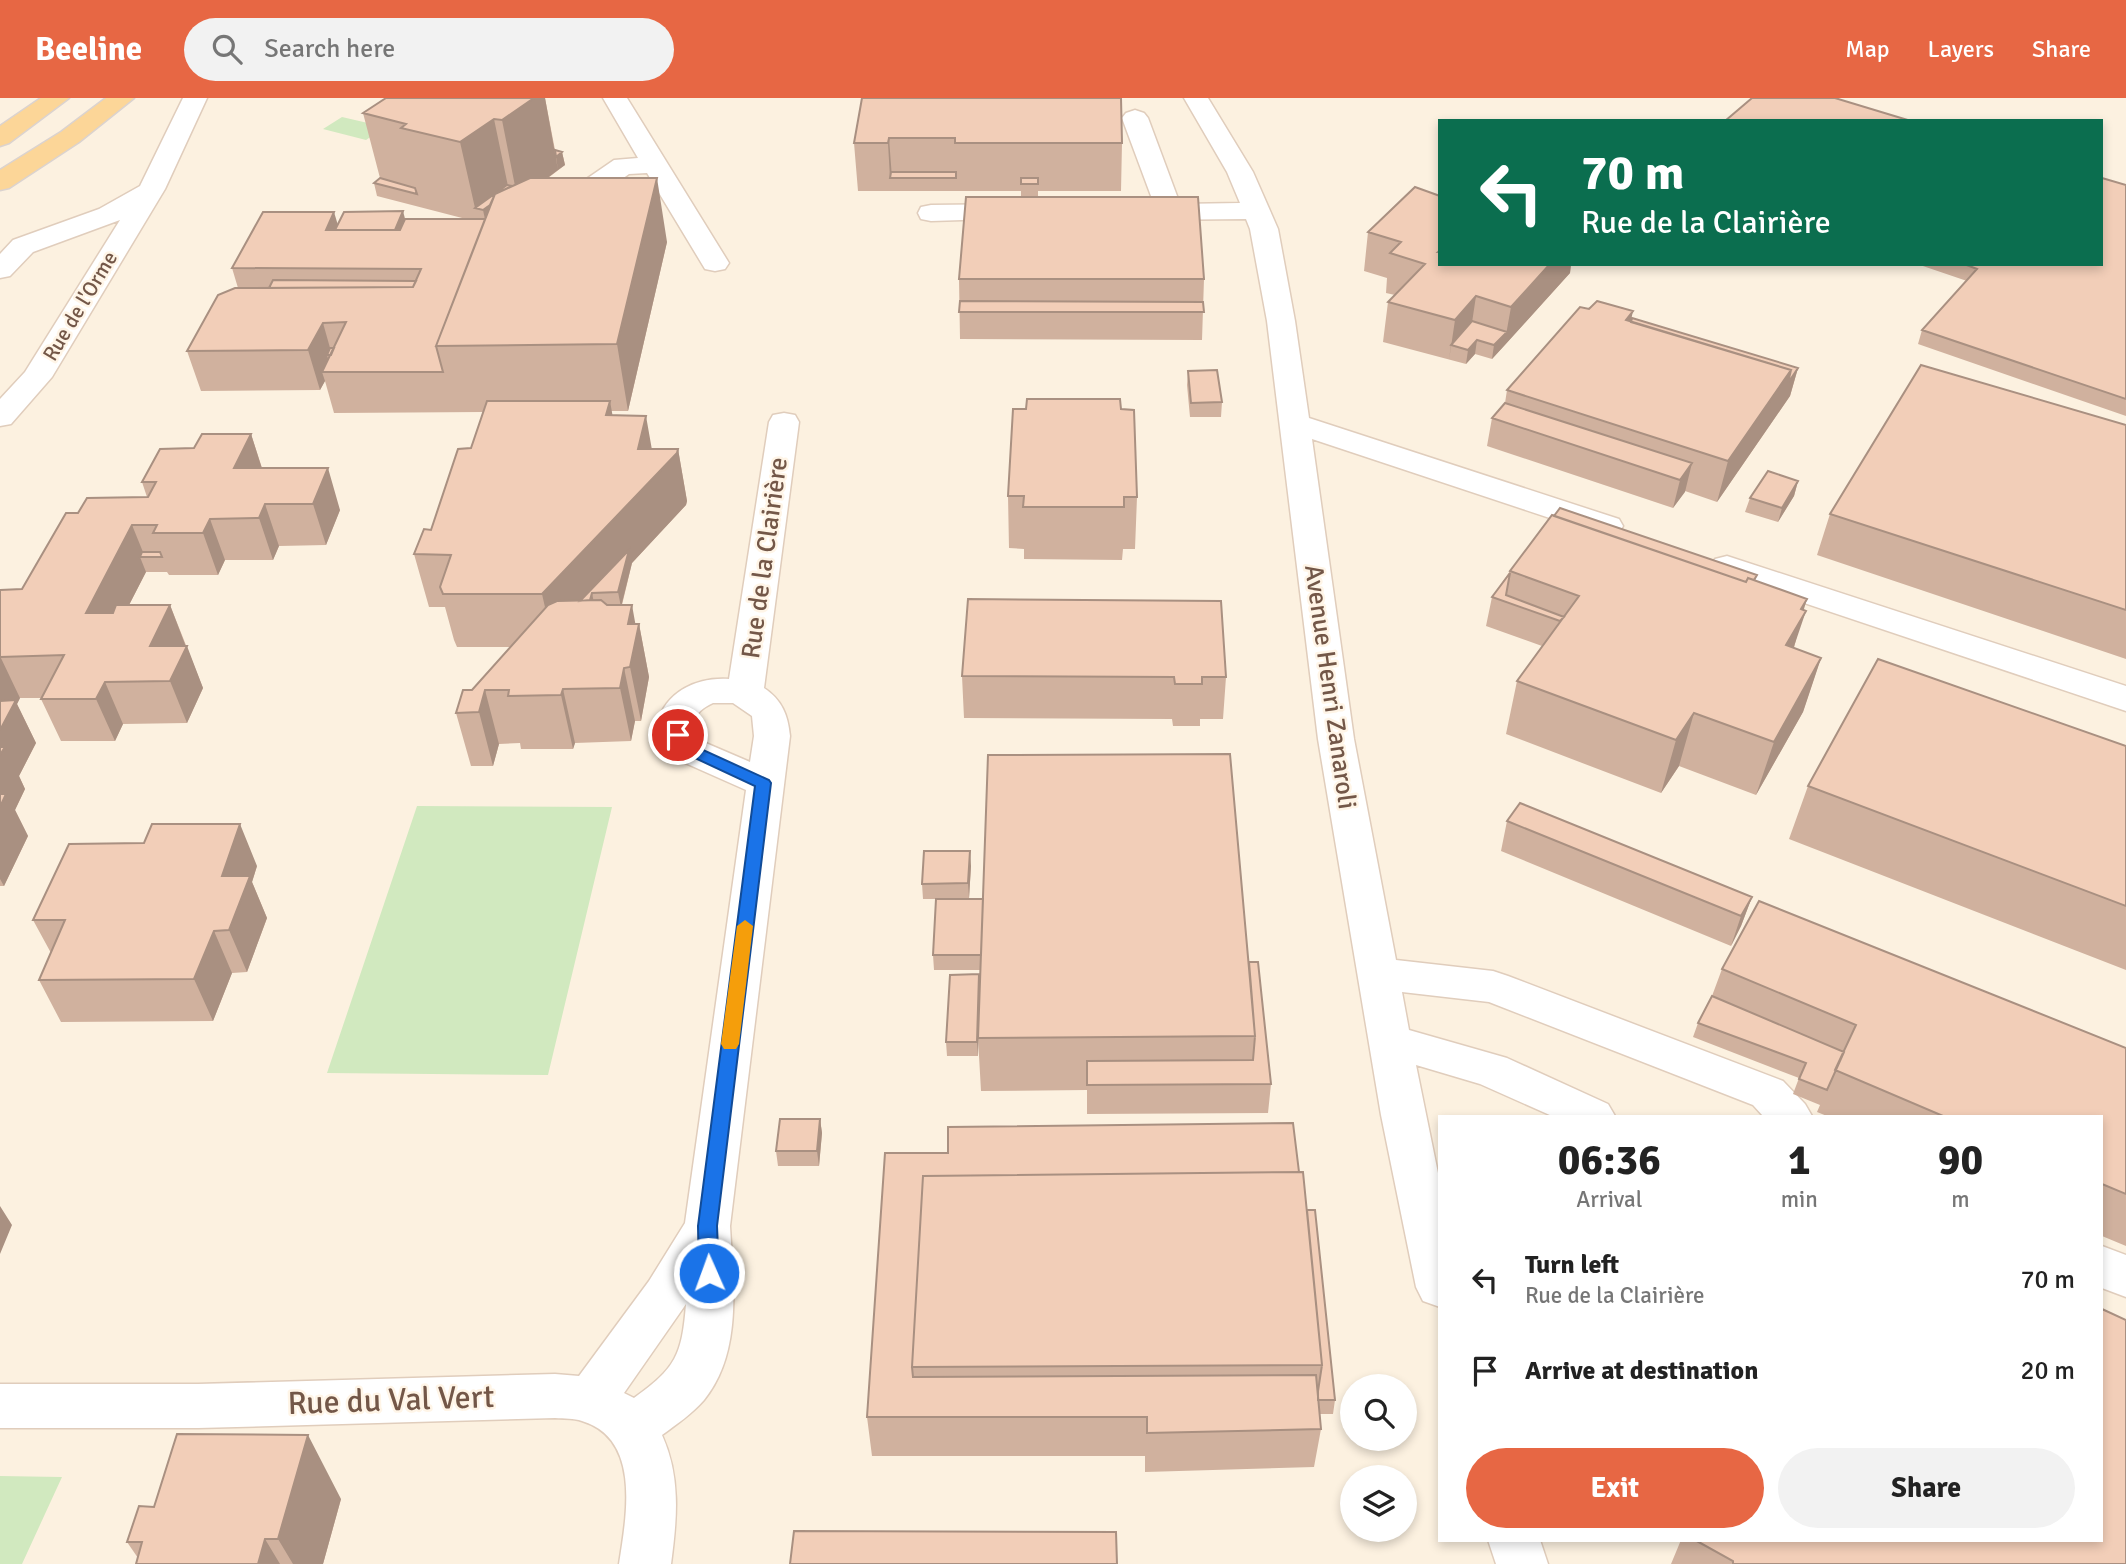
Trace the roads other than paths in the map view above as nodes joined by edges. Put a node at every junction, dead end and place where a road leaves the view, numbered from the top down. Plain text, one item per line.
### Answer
1 (57, 98) edge
2 (122, 98) edge
3 (195, 98) edge
4 (615, 98) edge
5 (1196, 98) edge
6 (1135, 118) dead end
7 (0, 138) edge
8 (656, 165) junction
9 (0, 182) edge
10 (152, 189) junction
11 (1257, 211) junction
12 (1037, 212) edge
13 (1117, 212) edge
14 (1170, 212) junction
15 (931, 213) dead end
16 (539, 226) edge
17 (61, 231) junction
18 (114, 250) junction
19 (715, 263) dead end
20 (0, 270) edge
21 (3, 412) edge
22 (785, 422) dead end
23 (1293, 423) junction
24 (1641, 537) edge
25 (1727, 566) edge
26 (745, 694) junction
27 (2126, 699) edge
28 (763, 783) junction
29 (1378, 974) junction
30 (1390, 1041) junction
31 (1591, 1115) edge
32 (1789, 1115) edge
33 (707, 1226) junction
34 (2103, 1266) edge
35 (1438, 1273) edge
36 (2126, 1277) edge
37 (590, 1400) junction
38 (0, 1406) edge
39 (632, 1429) junction
40 (1515, 1542) edge
41 (645, 1564) edge
42 (1522, 1564) edge

1 - 7 main road
2 - 9 main road
3 - 10 street, Rue de l'Orme
4 - 8 street
5 - 11 street, Avenue Henri Zanaroli
6 - 14 street
8 - 16 street
8 - 19 street
10 - 17 street, Rue de l'Orme
10 - 18 street, Rue de l'Orme
11 - 14 street
11 - 23 street, Avenue Henri Zanaroli
12 - 15 street
13 - 14 street
17 - 18 street
17 - 20 street, Rue de l'Orme
18 - 21 street, Rue de l'Orme
22 - 26 street, Rue de la Clairière
23 - 24 street
23 - 29 street, Avenue Henri Zanaroli
25 - 27 street
26 - 28 street, Rue de la Clairière
26 - 28 street, Rue de la Clairière
28 - 33 street, Rue de la Clairière
29 - 30 street, Avenue Henri Zanaroli
29 - 32 street
30 - 31 street
30 - 35 street, Avenue Henri Zanaroli
33 - 37 street
33 - 39 street, Rue de la Clairière
34 - 36 street
37 - 38 street, Rue du Val Vert
37 - 39 street, Rue du Val Vert
39 - 41 street, Rue du Val Vert
40 - 42 street

